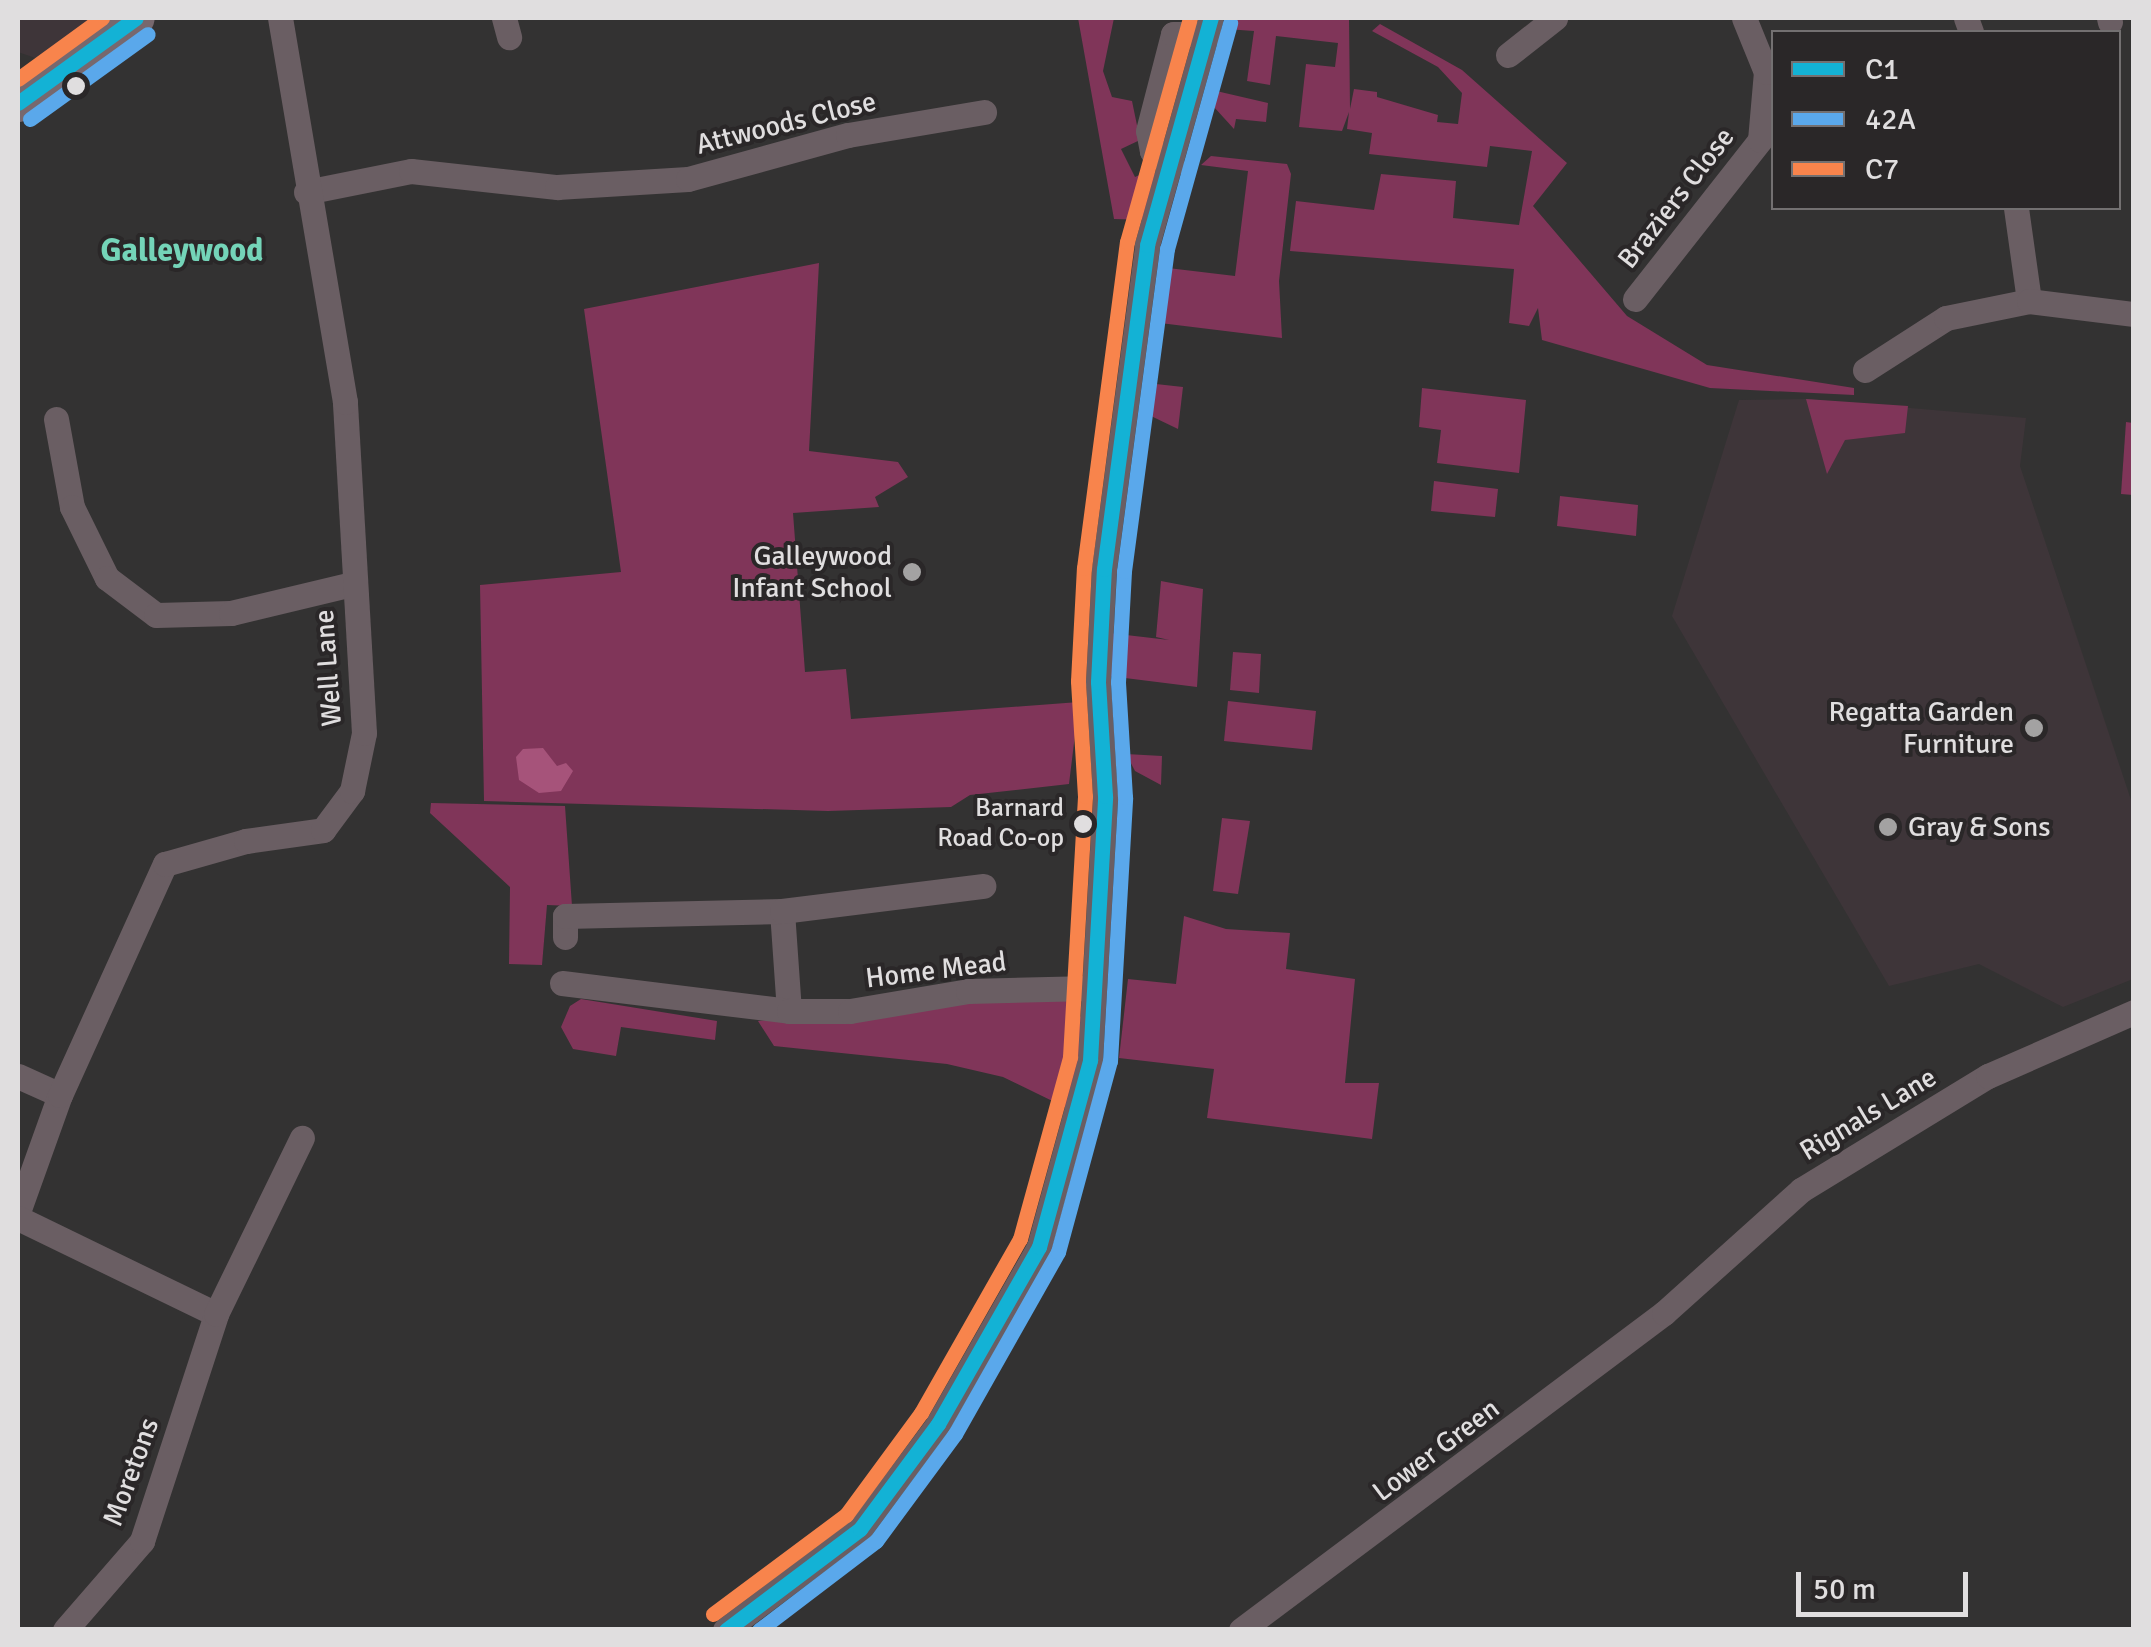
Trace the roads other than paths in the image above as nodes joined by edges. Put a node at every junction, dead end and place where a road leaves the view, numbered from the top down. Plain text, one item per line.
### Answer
1 (136, 18) edge
2 (280, 18) edge
3 (1554, 18) edge
4 (1744, 18) edge
5 (1210, 26) edge
6 (1508, 55) dead end
7 (18, 103) edge
8 (984, 112) dead end
9 (1172, 164) junction
10 (306, 192) junction
11 (2016, 210) edge
12 (1635, 299) dead end
13 (2029, 301) junction
14 (2134, 314) edge
15 (1865, 370) dead end
16 (56, 420) dead end
17 (352, 584) junction
18 (983, 886) dead end
19 (782, 910) junction
20 (565, 938) dead end
21 (562, 983) dead end
22 (1090, 988) junction
23 (788, 1011) junction
24 (2134, 1012) edge
25 (18, 1076) edge
26 (60, 1095) junction
27 (302, 1138) dead end
28 (18, 1215) edge
29 (1664, 1313) joint
30 (216, 1314) junction
31 (66, 1630) edge
32 (725, 1630) edge
33 (1241, 1630) edge

1 - 7 street
2 - 10 street, Well Lane
3 - 6 street
4 - 12 street, Braziers Close
5 - 9 street
5 - 9 street
8 - 10 street, Attwoods Close
9 - 22 street
10 - 17 street, Well Lane
11 - 13 street
13 - 14 street
13 - 15 street
16 - 17 street
17 - 26 street, Well Lane
18 - 19 street
19 - 20 street
19 - 23 street
21 - 23 street, Home Mead
22 - 23 street, Home Mead
22 - 32 street
24 - 29 street, Rignals Lane
25 - 26 street
26 - 28 street, Well Lane
27 - 30 street, Moretons
28 - 30 street
29 - 33 street, Lower Green
30 - 31 street, Moretons

